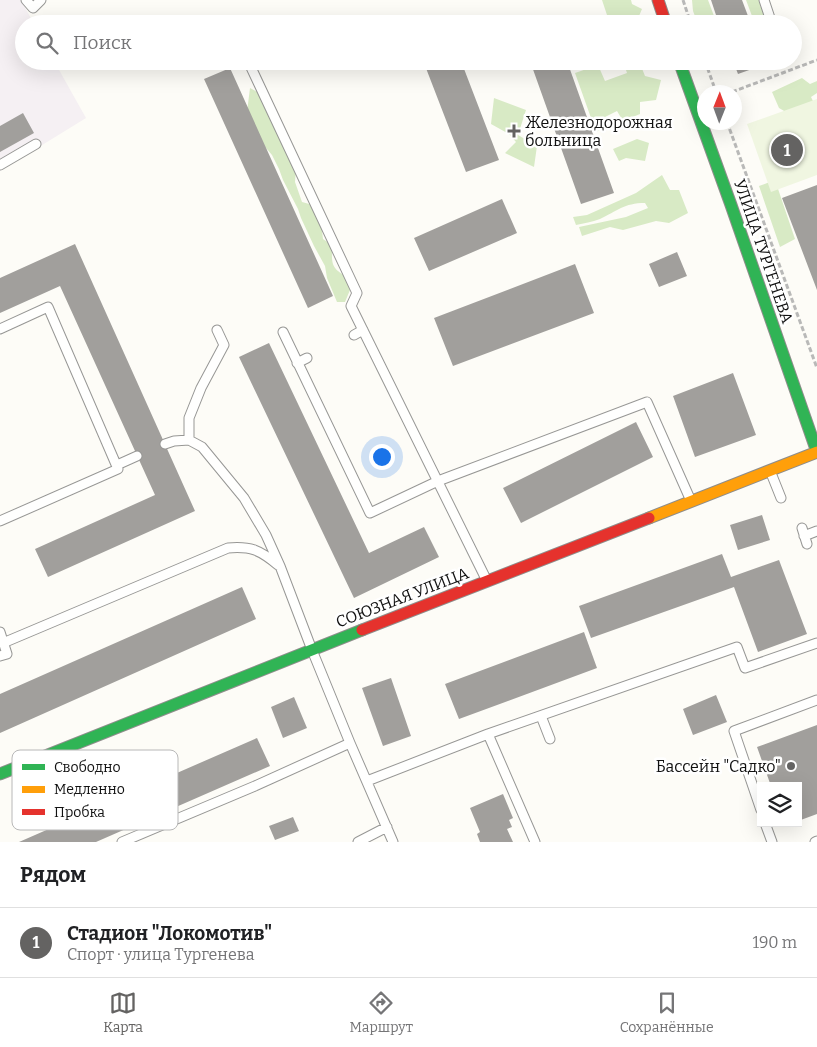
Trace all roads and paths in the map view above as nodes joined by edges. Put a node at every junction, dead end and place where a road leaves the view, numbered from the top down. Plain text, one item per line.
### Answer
1 (26, 0) edge
2 (40, 0) edge
3 (658, 0) edge
4 (682, 0) edge
5 (764, 0) edge
6 (663, 15) edge
7 (688, 15) edge
8 (769, 15) edge
9 (817, 60) edge
10 (802, 66) edge
11 (252, 70) edge
12 (682, 70) edge
13 (708, 70) edge
14 (790, 70) edge
15 (714, 85) edge
16 (742, 88) edge
17 (730, 130) edge
18 (36, 144) dead end
19 (0, 165) edge
20 (0, 329) edge
21 (217, 330) dead end
22 (363, 330) junction
23 (283, 332) dead end
24 (354, 335) dead end
25 (307, 358) dead end
26 (297, 363) junction
27 (817, 368) edge
28 (189, 440) junction
29 (165, 444) dead end
30 (817, 452) edge
31 (137, 456) dead end
32 (117, 465) junction
33 (770, 470) junction
34 (438, 481) junction
35 (781, 498) dead end
36 (691, 501) junction
37 (0, 521) edge
38 (817, 531) edge
39 (804, 536) dead end
40 (280, 566) junction
41 (487, 581) junction
42 (0, 632) edge
43 (3, 643) junction
44 (817, 643) edge
45 (312, 650) junction
46 (0, 656) edge
47 (817, 700) edge
48 (541, 716) junction
49 (488, 734) junction
50 (550, 738) dead end
51 (350, 743) junction
52 (60, 750) edge
53 (12, 769) edge
54 (0, 774) edge
55 (367, 780) junction
56 (757, 798) edge
57 (178, 820) edge
58 (387, 827) junction
59 (766, 827) edge
60 (153, 830) edge
61 (122, 842) edge
62 (358, 842) edge
63 (393, 842) edge
64 (536, 842) edge
65 (772, 842) edge

1 - 2 lane
3 - 6 street
4 - 7 path
5 - 8 lane
9 - 10 path
11 - 22 lane
12 - 30 street, УЛИЦА ТУРГЕНЕВА
13 - 15 path
14 - 16 path
17 - 27 path
18 - 19 lane
20 - 32 lane
21 - 28 lane
22 - 24 lane
22 - 34 lane
23 - 26 lane
25 - 26 lane
26 - 34 lane
28 - 29 lane
28 - 40 lane
30 - 33 street, СОЮЗНАЯ УЛИЦА
31 - 32 lane
32 - 37 lane
33 - 35 lane
33 - 36 street, СОЮЗНАЯ УЛИЦА
34 - 36 lane
34 - 41 lane
36 - 41 street, СОЮЗНАЯ УЛИЦА
38 - 39 lane
40 - 43 lane
40 - 45 lane
41 - 45 street, СОЮЗНАЯ УЛИЦА
42 - 43 lane
43 - 46 lane
44 - 48 lane
45 - 51 lane
45 - 52 street, СОЮЗНАЯ УЛИЦА
47 - 56 lane
48 - 49 lane
48 - 50 lane
49 - 55 lane
49 - 64 lane
51 - 55 lane
51 - 57 lane
53 - 54 street, СОЮЗНАЯ УЛИЦА
55 - 58 lane
58 - 62 lane
58 - 63 lane
59 - 65 lane
60 - 61 lane

